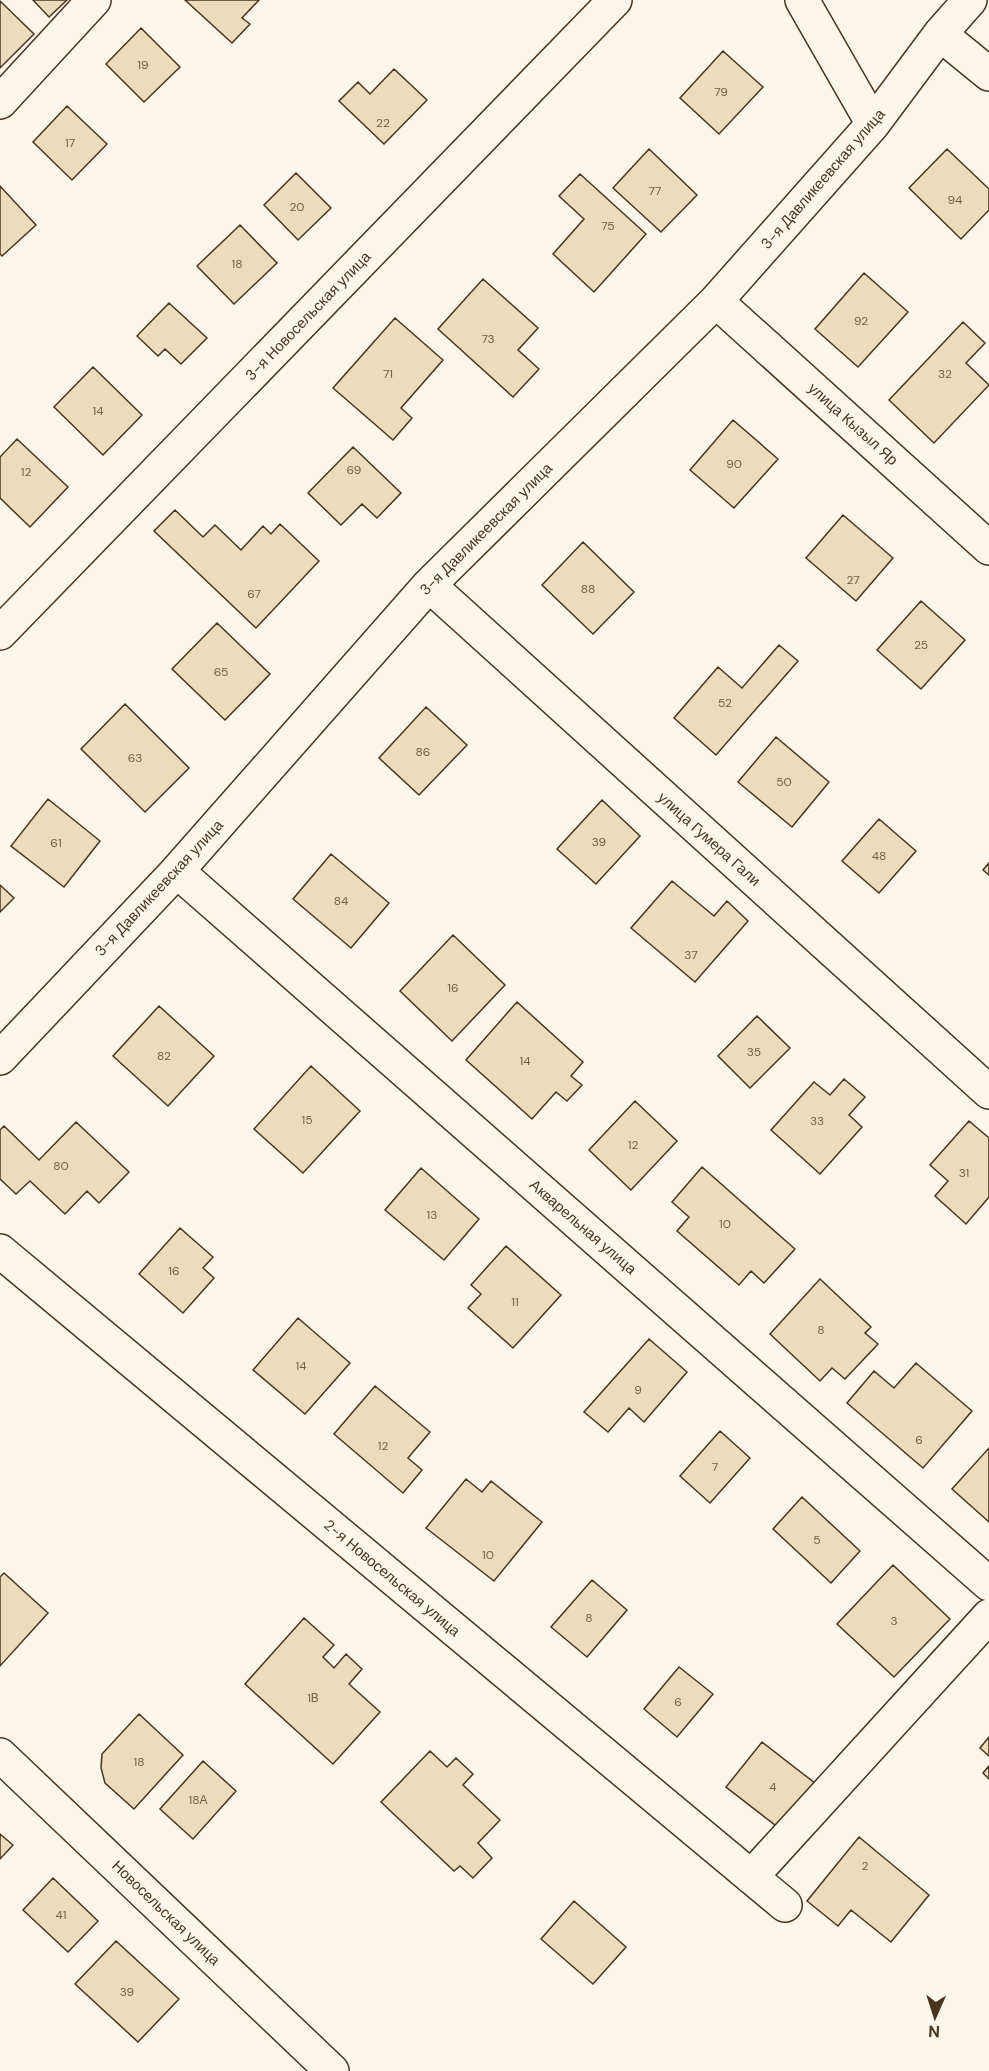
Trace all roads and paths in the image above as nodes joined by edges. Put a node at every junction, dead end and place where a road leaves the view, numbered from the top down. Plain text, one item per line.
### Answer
1 (94, 0) edge
2 (615, 0) edge
3 (802, 0) edge
4 (970, 0) edge
5 (940, 34) junction
6 (989, 74) edge
7 (0, 102) edge
8 (873, 124) junction
9 (716, 301) junction
10 (989, 548) edge
11 (429, 585) junction
12 (0, 633) edge
13 (177, 871) junction
14 (0, 1058) edge
15 (989, 1092) edge
16 (0, 1251) edge
17 (989, 1584) edge
18 (989, 1616) edge
19 (0, 1755) edge
20 (751, 1877) junction
21 (785, 1905) dead end
22 (332, 2071) edge

1 - 7 street
2 - 12 street, 3-я Новосельская улица
3 - 8 street
4 - 5 street, 3-я Давликеевская улица
5 - 6 street
5 - 8 street, 3-я Давликеевская улица
8 - 9 street, 3-я Давликеевская улица
9 - 10 street, улица Кызыл Яр
9 - 11 street, 3-я Давликеевская улица
11 - 13 street, 3-я Давликеевская улица
11 - 15 street, улица Гумера Гали
13 - 14 street, 3-я Давликеевская улица
13 - 17 street, Акварельная улица
16 - 20 street, 2-я Новосельская улица
18 - 20 street
19 - 22 street, Новосельская улица
20 - 21 street, 2-я Новосельская улица

